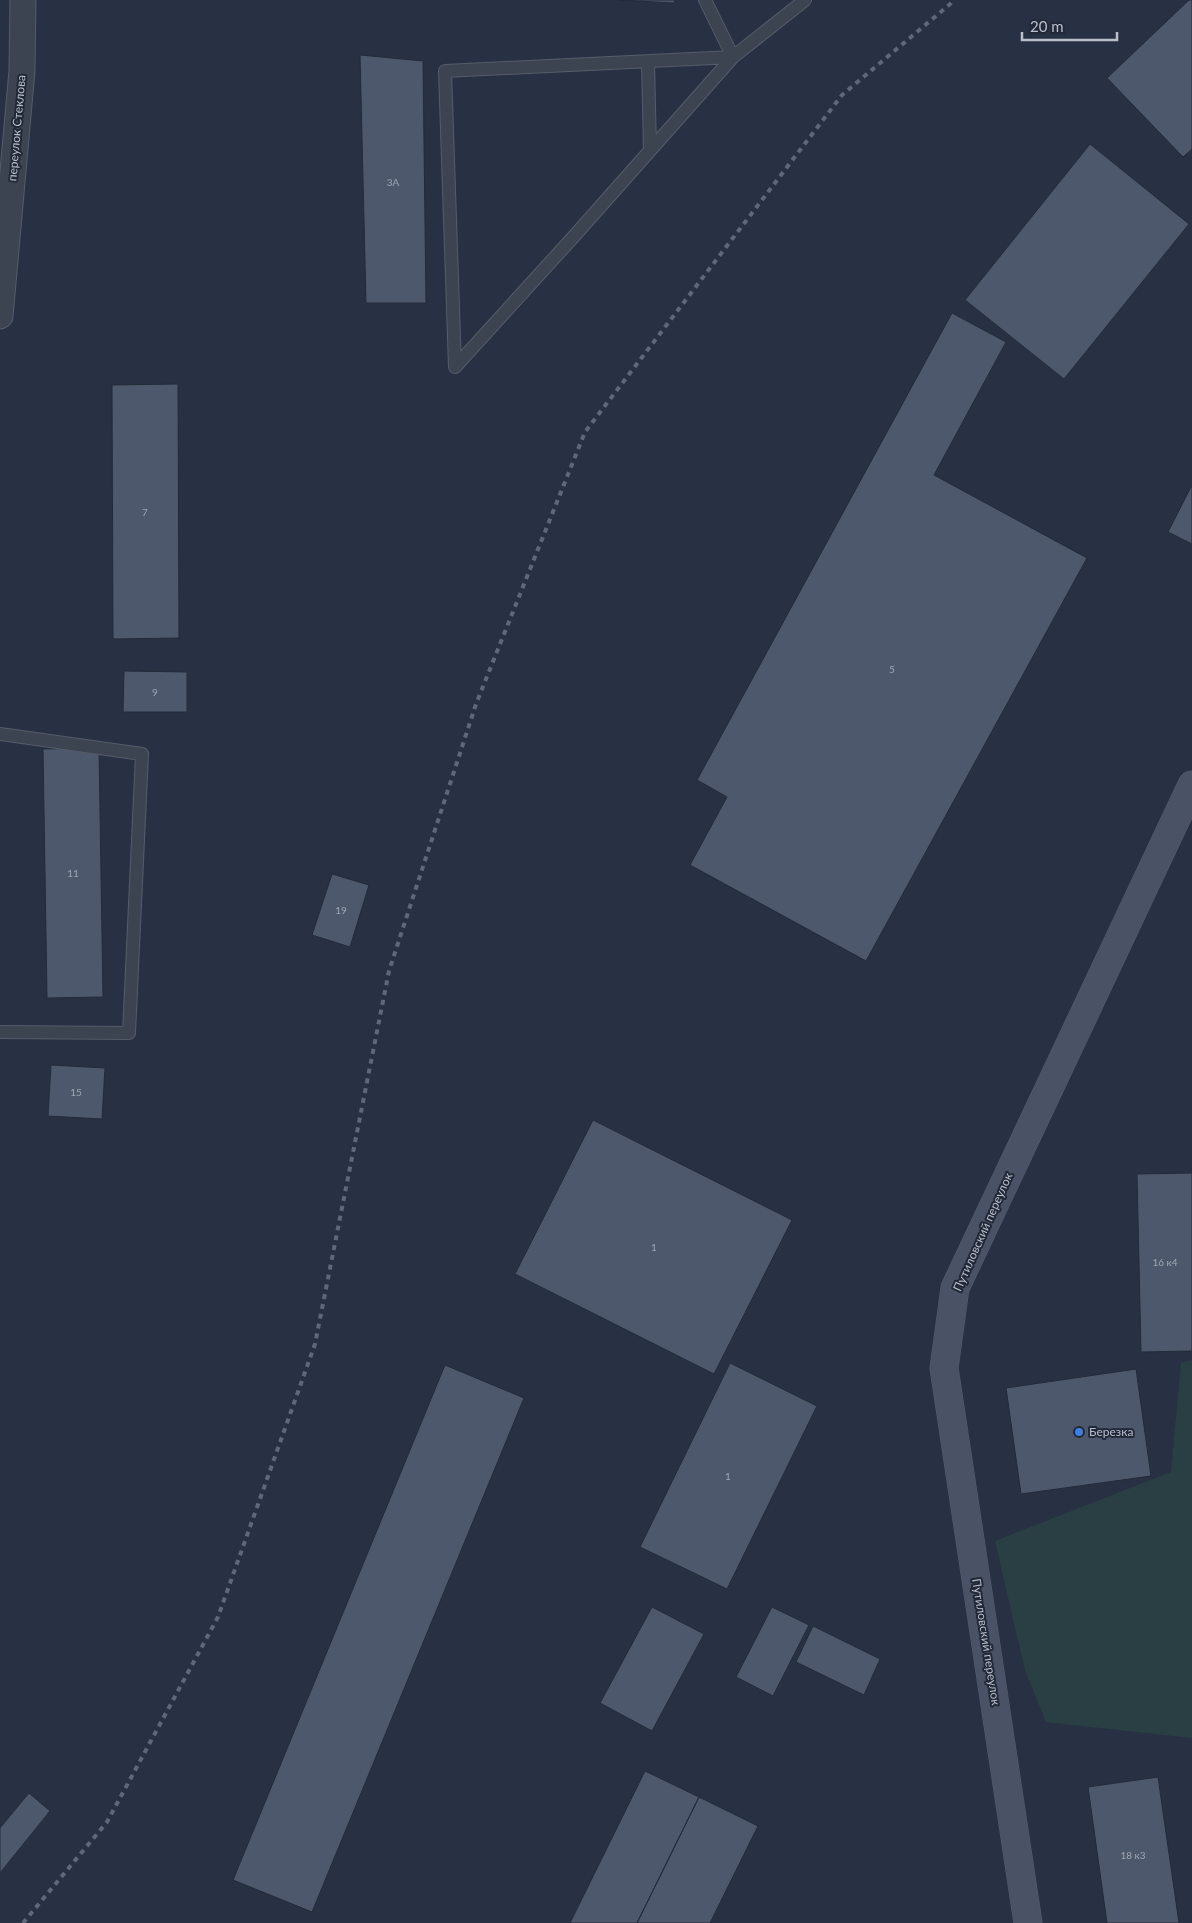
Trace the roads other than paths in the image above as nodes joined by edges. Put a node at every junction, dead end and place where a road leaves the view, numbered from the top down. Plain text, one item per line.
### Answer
1 (22, 0) edge
2 (706, 0) edge
3 (805, 0) edge
4 (733, 57) junction
5 (648, 62) junction
6 (650, 150) junction
7 (0, 316) edge
8 (0, 734) edge
9 (1192, 785) edge
10 (0, 1032) edge
11 (1028, 1923) edge

1 - 7 street, переулок Стеклова
2 - 4 lane
3 - 4 lane
4 - 5 lane
4 - 6 lane
5 - 6 lane
5 - 6 lane
8 - 10 lane
9 - 11 main road, Путиловский переулок

